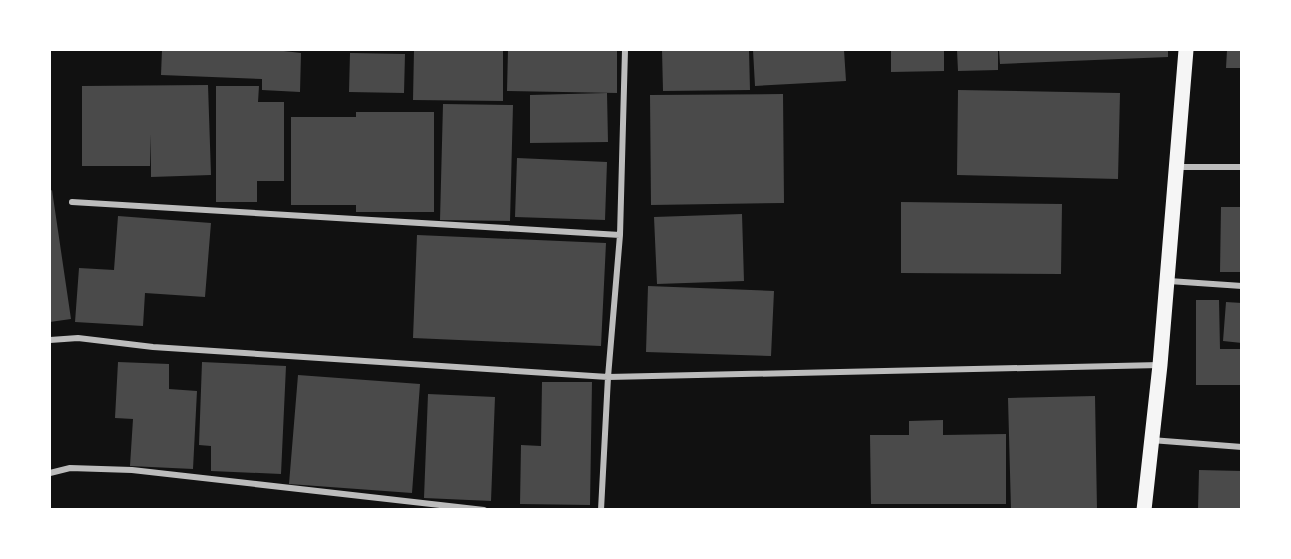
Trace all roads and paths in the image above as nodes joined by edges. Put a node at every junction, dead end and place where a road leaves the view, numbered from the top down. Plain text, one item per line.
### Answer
1 (625, 50) edge
2 (1186, 50) edge
3 (1178, 166) junction
4 (1242, 167) edge
5 (72, 202) dead end
6 (620, 235) junction
7 (1168, 281) junction
8 (1242, 286) edge
9 (50, 340) edge
10 (1160, 365) junction
11 (608, 377) junction
12 (1151, 440) junction
13 (1242, 447) edge
14 (50, 473) edge
15 (484, 510) edge
16 (601, 510) edge
17 (1144, 510) edge

1 - 6 street
2 - 3 main road
3 - 4 street
3 - 7 main road
5 - 6 street
6 - 11 street
7 - 8 street
7 - 10 main road
9 - 11 street
10 - 11 street
10 - 12 main road
11 - 16 street
12 - 13 street
12 - 17 main road
14 - 15 street

